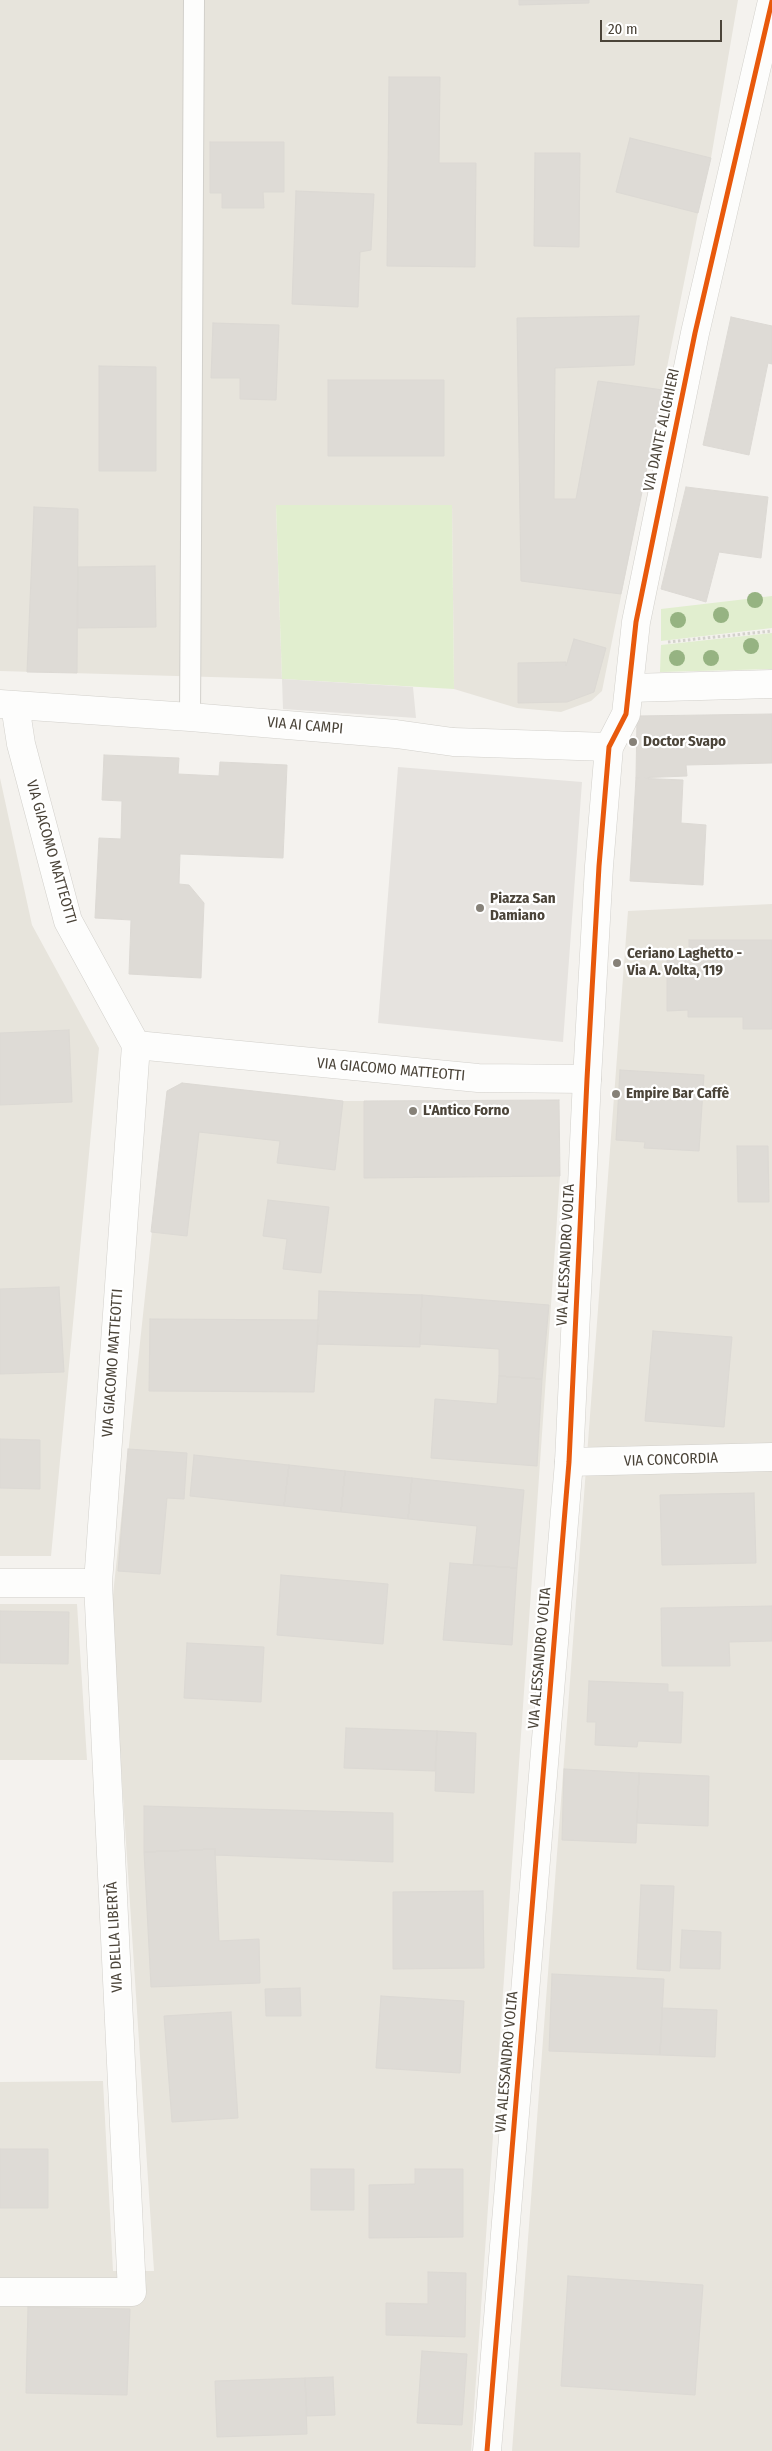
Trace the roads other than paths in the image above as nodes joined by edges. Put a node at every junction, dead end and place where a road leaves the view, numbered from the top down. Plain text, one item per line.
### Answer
1 (194, 0) edge
2 (772, 1) edge
3 (772, 684) edge
4 (630, 688) junction
5 (8, 705) edge
6 (190, 717) junction
7 (609, 747) junction
8 (599, 866) joint
9 (136, 1045) junction
10 (587, 1079) junction
11 (772, 1457) edge
12 (569, 1462) junction
13 (0, 1583) edge
14 (98, 1583) junction
15 (0, 2292) edge
16 (487, 2451) edge

1 - 6 lane
2 - 4 street, VIA DANTE ALIGHIERI
3 - 4 street
4 - 7 street, VIA DANTE ALIGHIERI
5 - 6 street, VIA AI CAMPI
5 - 9 street, VIA GIACOMO MATTEOTTI
6 - 7 street, VIA AI CAMPI
7 - 8 street, VIA DANTE ALIGHIERI
8 - 10 street, VIA ALESSANDRO VOLTA
9 - 10 street, VIA GIACOMO MATTEOTTI
9 - 14 street, VIA GIACOMO MATTEOTTI
10 - 12 street, VIA ALESSANDRO VOLTA
11 - 12 street, VIA CONCORDIA
12 - 16 street, VIA ALESSANDRO VOLTA
13 - 14 street
14 - 15 street, VIA DELLA LIBERTÀ

